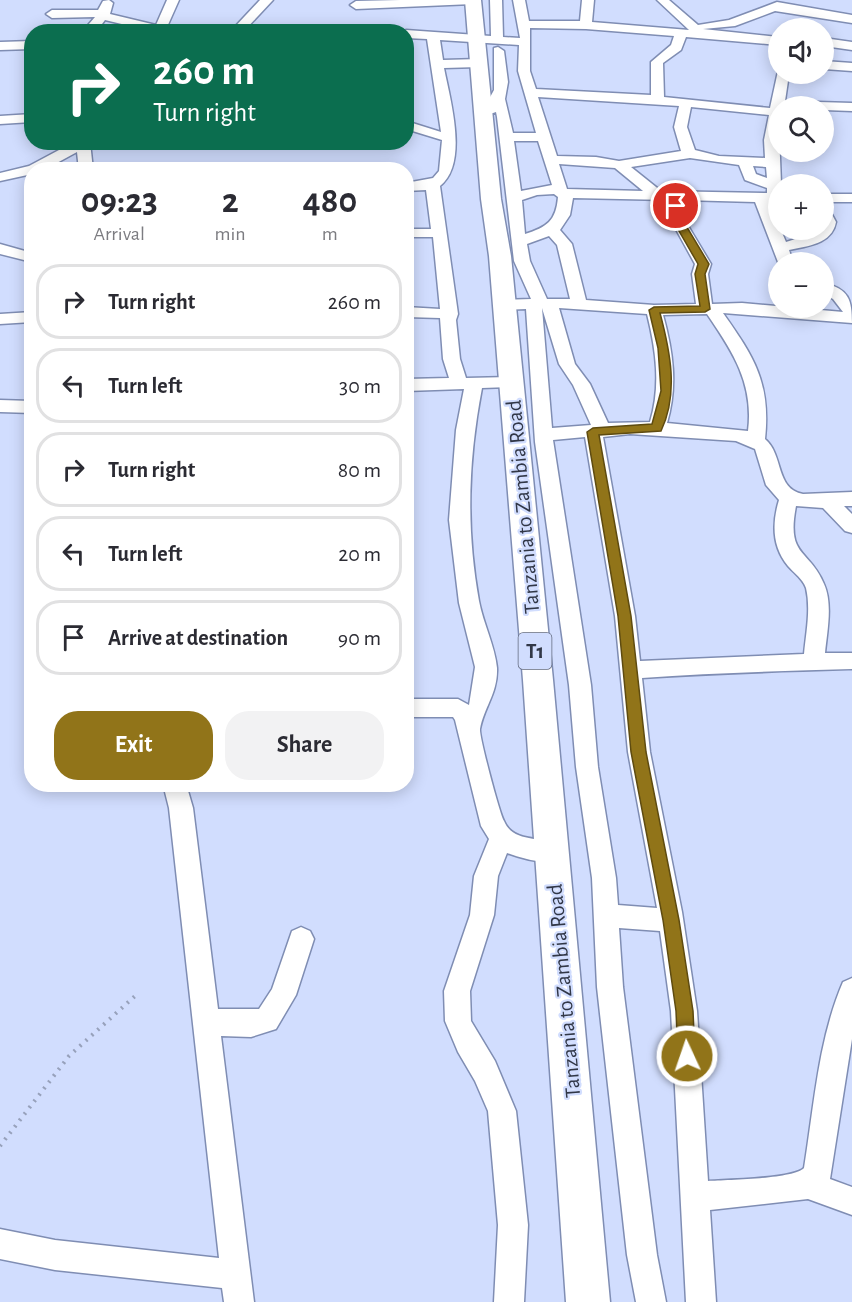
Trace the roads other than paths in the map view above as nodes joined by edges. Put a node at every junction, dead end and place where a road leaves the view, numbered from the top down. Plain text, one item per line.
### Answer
1 (49, 0) edge
2 (92, 0) edge
3 (173, 0) edge
4 (267, 0) edge
5 (473, 0) edge
6 (498, 0) edge
7 (587, 0) edge
8 (663, 0) edge
9 (519, 2) edge
10 (356, 5) dead end
11 (776, 5) edge
12 (105, 10) edge
13 (425, 13) junction
14 (851, 13) edge
15 (52, 14) junction
16 (523, 23) junction
17 (54, 24) edge
18 (94, 24) edge
19 (142, 24) edge
20 (161, 24) edge
21 (244, 24) edge
22 (586, 25) junction
23 (698, 31) junction
24 (414, 35) edge
25 (680, 35) junction
26 (433, 36) junction
27 (768, 40) edge
28 (526, 42) junction
29 (483, 43) junction
30 (834, 43) edge
31 (24, 45) edge
32 (0, 46) edge
33 (852, 46) edge
34 (525, 59) junction
35 (834, 60) edge
36 (437, 64) junction
37 (834, 66) edge
38 (850, 67) edge
39 (533, 94) junction
40 (658, 98) junction
41 (494, 102) junction
42 (687, 102) junction
43 (852, 106) edge
44 (834, 107) edge
45 (768, 108) edge
46 (24, 118) edge
47 (0, 120) edge
48 (414, 127) edge
49 (507, 137) junction
50 (545, 137) junction
51 (448, 138) junction
52 (70, 150) edge
53 (688, 153) junction
54 (552, 160) junction
55 (47, 162) edge
56 (747, 162) junction
57 (772, 163) joint
58 (619, 165) junction
59 (24, 172) edge
60 (772, 174) edge
61 (0, 177) edge
62 (434, 183) junction
63 (414, 186) edge
64 (563, 191) junction
65 (768, 192) edge
66 (656, 194) junction
67 (674, 195) junction
68 (768, 195) edge
69 (515, 198) junction
70 (834, 198) edge
71 (852, 198) edge
72 (552, 230) junction
73 (414, 233) edge
74 (441, 233) junction
75 (778, 240) edge
76 (813, 240) edge
77 (520, 241) junction
78 (779, 248) junction
79 (0, 249) edge
80 (781, 252) edge
81 (24, 256) edge
82 (834, 293) edge
83 (542, 303) junction
84 (504, 304) junction
85 (579, 304) junction
86 (709, 309) junction
87 (654, 310) junction
88 (414, 312) edge
89 (450, 314) junction
90 (852, 316) edge
91 (24, 318) edge
92 (0, 319) edge
93 (511, 382) junction
94 (467, 384) junction
95 (414, 385) edge
96 (0, 406) edge
97 (24, 407) edge
98 (657, 428) junction
99 (598, 432) junction
100 (544, 435) junction
101 (756, 441) junction
102 (789, 498) junction
103 (852, 499) edge
104 (827, 500) junction
105 (852, 526) edge
106 (852, 661) edge
107 (813, 664) junction
108 (631, 670) junction
109 (414, 708) edge
110 (469, 729) junction
111 (176, 792) edge
112 (501, 839) junction
113 (552, 851) junction
114 (606, 916) junction
115 (671, 920) junction
116 (301, 939) dead end
117 (852, 991) edge
118 (206, 1022) junction
119 (808, 1185) junction
120 (694, 1197) junction
121 (852, 1201) edge
122 (0, 1244) edge
123 (238, 1289) edge
124 (509, 1302) edge
125 (588, 1302) edge
126 (651, 1302) edge
127 (701, 1302) edge

1 - 15 street
2 - 12 street
3 - 20 street
4 - 21 street
5 - 13 street
5 - 29 highway, Tanzania to Zambia Road / T1
6 - 9 street
6 - 29 street
7 - 22 street
8 - 23 street
9 - 16 street
10 - 13 street
11 - 14 street
11 - 23 street
12 - 15 street
12 - 18 street
12 - 19 street
13 - 29 street
15 - 17 street
16 - 22 street
16 - 28 street
16 - 29 street
22 - 25 street
23 - 25 street
23 - 27 street
24 - 26 street
25 - 40 street
26 - 29 street
26 - 36 street
28 - 29 street
28 - 34 street
29 - 34 street
29 - 36 street
29 - 41 highway, Tanzania to Zambia Road / T1
30 - 33 street
31 - 32 street
34 - 39 street
35 - 38 street
36 - 51 street
37 - 38 street
39 - 40 street
39 - 41 street
39 - 50 street
40 - 42 street
41 - 49 street
41 - 84 highway, Tanzania to Zambia Road / T1
42 - 45 street
42 - 53 street
43 - 44 street
46 - 47 street
48 - 51 street
49 - 50 street
49 - 69 street
50 - 54 street
51 - 62 street
52 - 55 street
53 - 56 street
53 - 58 street
54 - 58 street
54 - 64 street
56 - 57 street
56 - 65 street
57 - 60 street
58 - 66 street
59 - 61 street
62 - 63 street
62 - 74 street
64 - 66 street
64 - 69 street
64 - 72 street
66 - 67 street
67 - 68 street
67 - 86 street
69 - 77 street
70 - 71 street
72 - 77 street
72 - 85 street
73 - 74 street
74 - 89 street
75 - 78 street
76 - 78 street
77 - 83 street
78 - 80 street
79 - 81 street
82 - 90 street
83 - 84 street
83 - 85 street
83 - 99 street
83 - 100 street
84 - 93 highway, Tanzania to Zambia Road / T1
85 - 87 street
86 - 87 street
86 - 90 street
86 - 101 street
87 - 98 street
88 - 89 street
89 - 94 street
91 - 92 street
93 - 94 street
93 - 113 highway, Tanzania to Zambia Road / T1
94 - 95 street
94 - 110 street
96 - 97 street
98 - 99 street
98 - 101 street
99 - 100 street
99 - 108 street
100 - 114 street
101 - 102 street
102 - 104 street
102 - 107 street
103 - 104 street
104 - 105 street
106 - 107 street
107 - 108 street
108 - 115 street
109 - 110 street
110 - 112 street
111 - 118 street
112 - 113 street
112 - 124 street
113 - 125 highway, Tanzania to Zambia Road / T1
114 - 115 street
114 - 126 street
115 - 120 street
116 - 118 street
117 - 119 street
118 - 123 street
119 - 120 street
119 - 121 street
120 - 127 street
122 - 123 street

